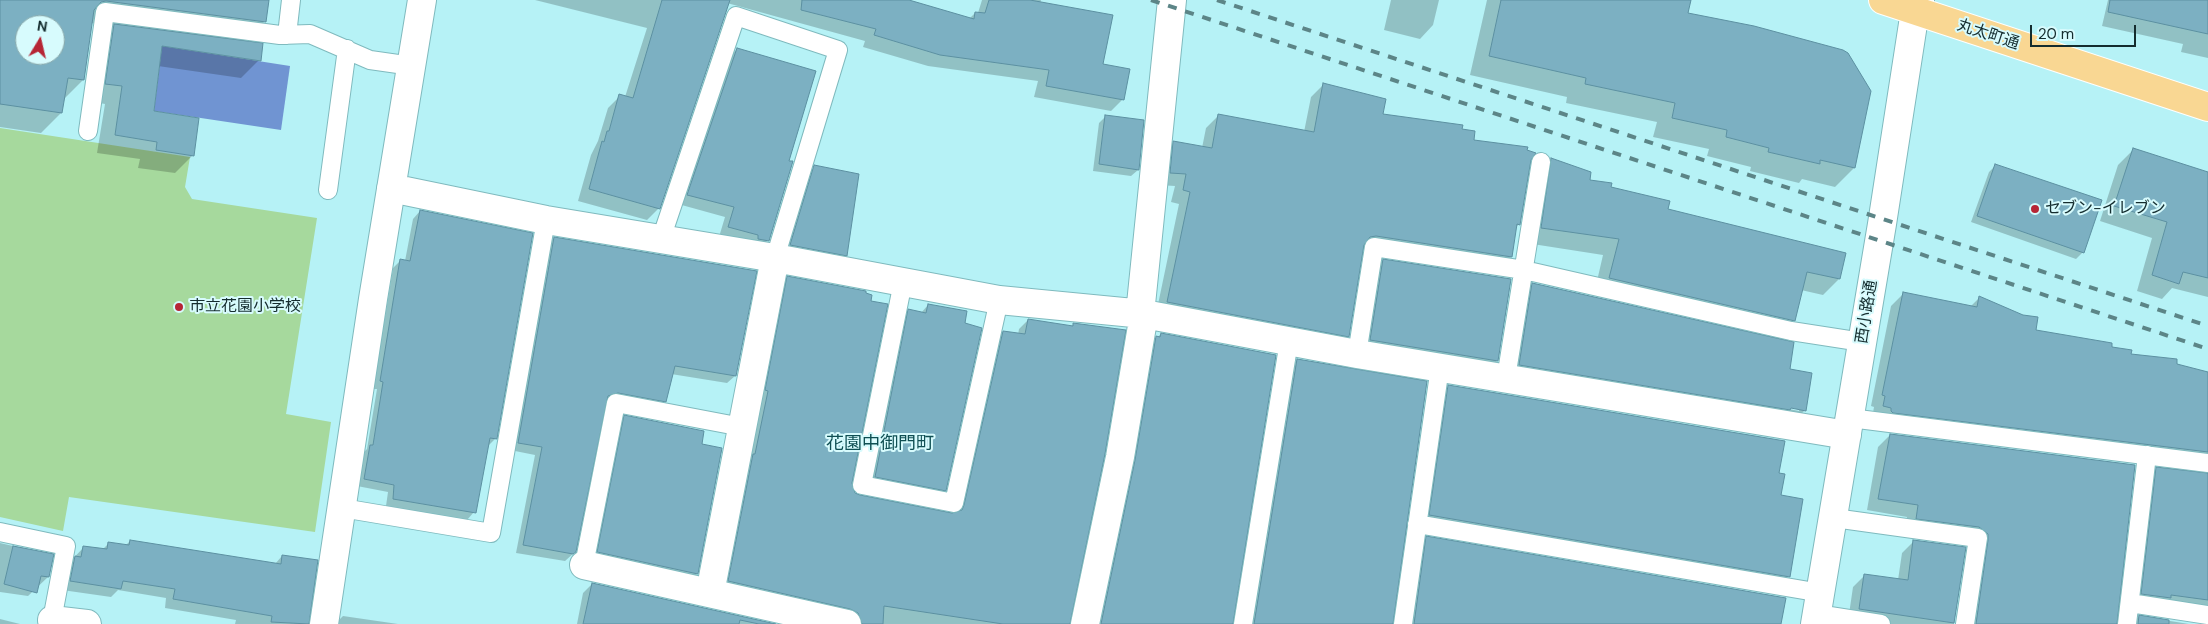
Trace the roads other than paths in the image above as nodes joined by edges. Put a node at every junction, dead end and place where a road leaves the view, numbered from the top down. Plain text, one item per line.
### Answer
1 (291, 0) edge
2 (422, 0) edge
3 (1172, 0) edge
4 (1882, 0) edge
5 (1918, 5) edge
6 (287, 34) junction
7 (347, 49) junction
8 (412, 66) junction
9 (2208, 107) edge
10 (88, 131) dead end
11 (1540, 162) dead end
12 (391, 188) junction
13 (328, 190) dead end
14 (546, 220) junction
15 (661, 239) junction
16 (775, 258) junction
17 (1524, 270) junction
18 (903, 282) junction
19 (999, 300) junction
20 (1142, 314) junction
21 (1289, 341) junction
22 (1862, 342) junction
23 (1357, 354) junction
24 (1440, 367) junction
25 (1506, 378) junction
26 (1848, 426) junction
27 (742, 427) junction
28 (2147, 455) junction
29 (2208, 463) edge
30 (342, 508) junction
31 (1834, 518) junction
32 (1417, 524) junction
33 (0, 532) edge
34 (584, 565) joint
35 (710, 593) junction
36 (2130, 603) junction
37 (1818, 610) edge
38 (2208, 615) edge
39 (52, 620) joint
40 (87, 624) edge
41 (324, 624) edge
42 (847, 624) edge
43 (1085, 624) edge
44 (1243, 624) edge
45 (1403, 624) edge
46 (1881, 624) edge
47 (1965, 624) edge
48 (2127, 624) edge

1 - 6 lane
2 - 8 street
3 - 20 street
4 - 5 main road, 丸太町通
5 - 9 main road, 丸太町通
5 - 22 street, 西小路通
6 - 7 lane
6 - 10 lane
7 - 8 lane
7 - 13 lane
8 - 12 street
11 - 17 lane
12 - 14 street
12 - 30 street
14 - 15 street
14 - 30 lane
15 - 16 street
15 - 16 lane
16 - 18 street
16 - 27 street
17 - 22 lane
17 - 23 lane
17 - 25 lane
18 - 19 street
18 - 19 lane
19 - 20 street
20 - 21 street
20 - 43 street
21 - 23 street
21 - 44 lane
22 - 26 street, 西小路通
23 - 24 street
24 - 25 street
24 - 32 lane
25 - 26 street
26 - 28 lane
26 - 31 street, 西小路通
27 - 34 lane
27 - 35 street
28 - 29 lane
28 - 36 lane
30 - 41 street
31 - 37 street, 西小路通
31 - 47 lane
32 - 37 lane
32 - 45 lane
33 - 39 lane
34 - 35 street
35 - 42 street
36 - 38 lane
36 - 48 lane
37 - 46 lane
39 - 40 street

